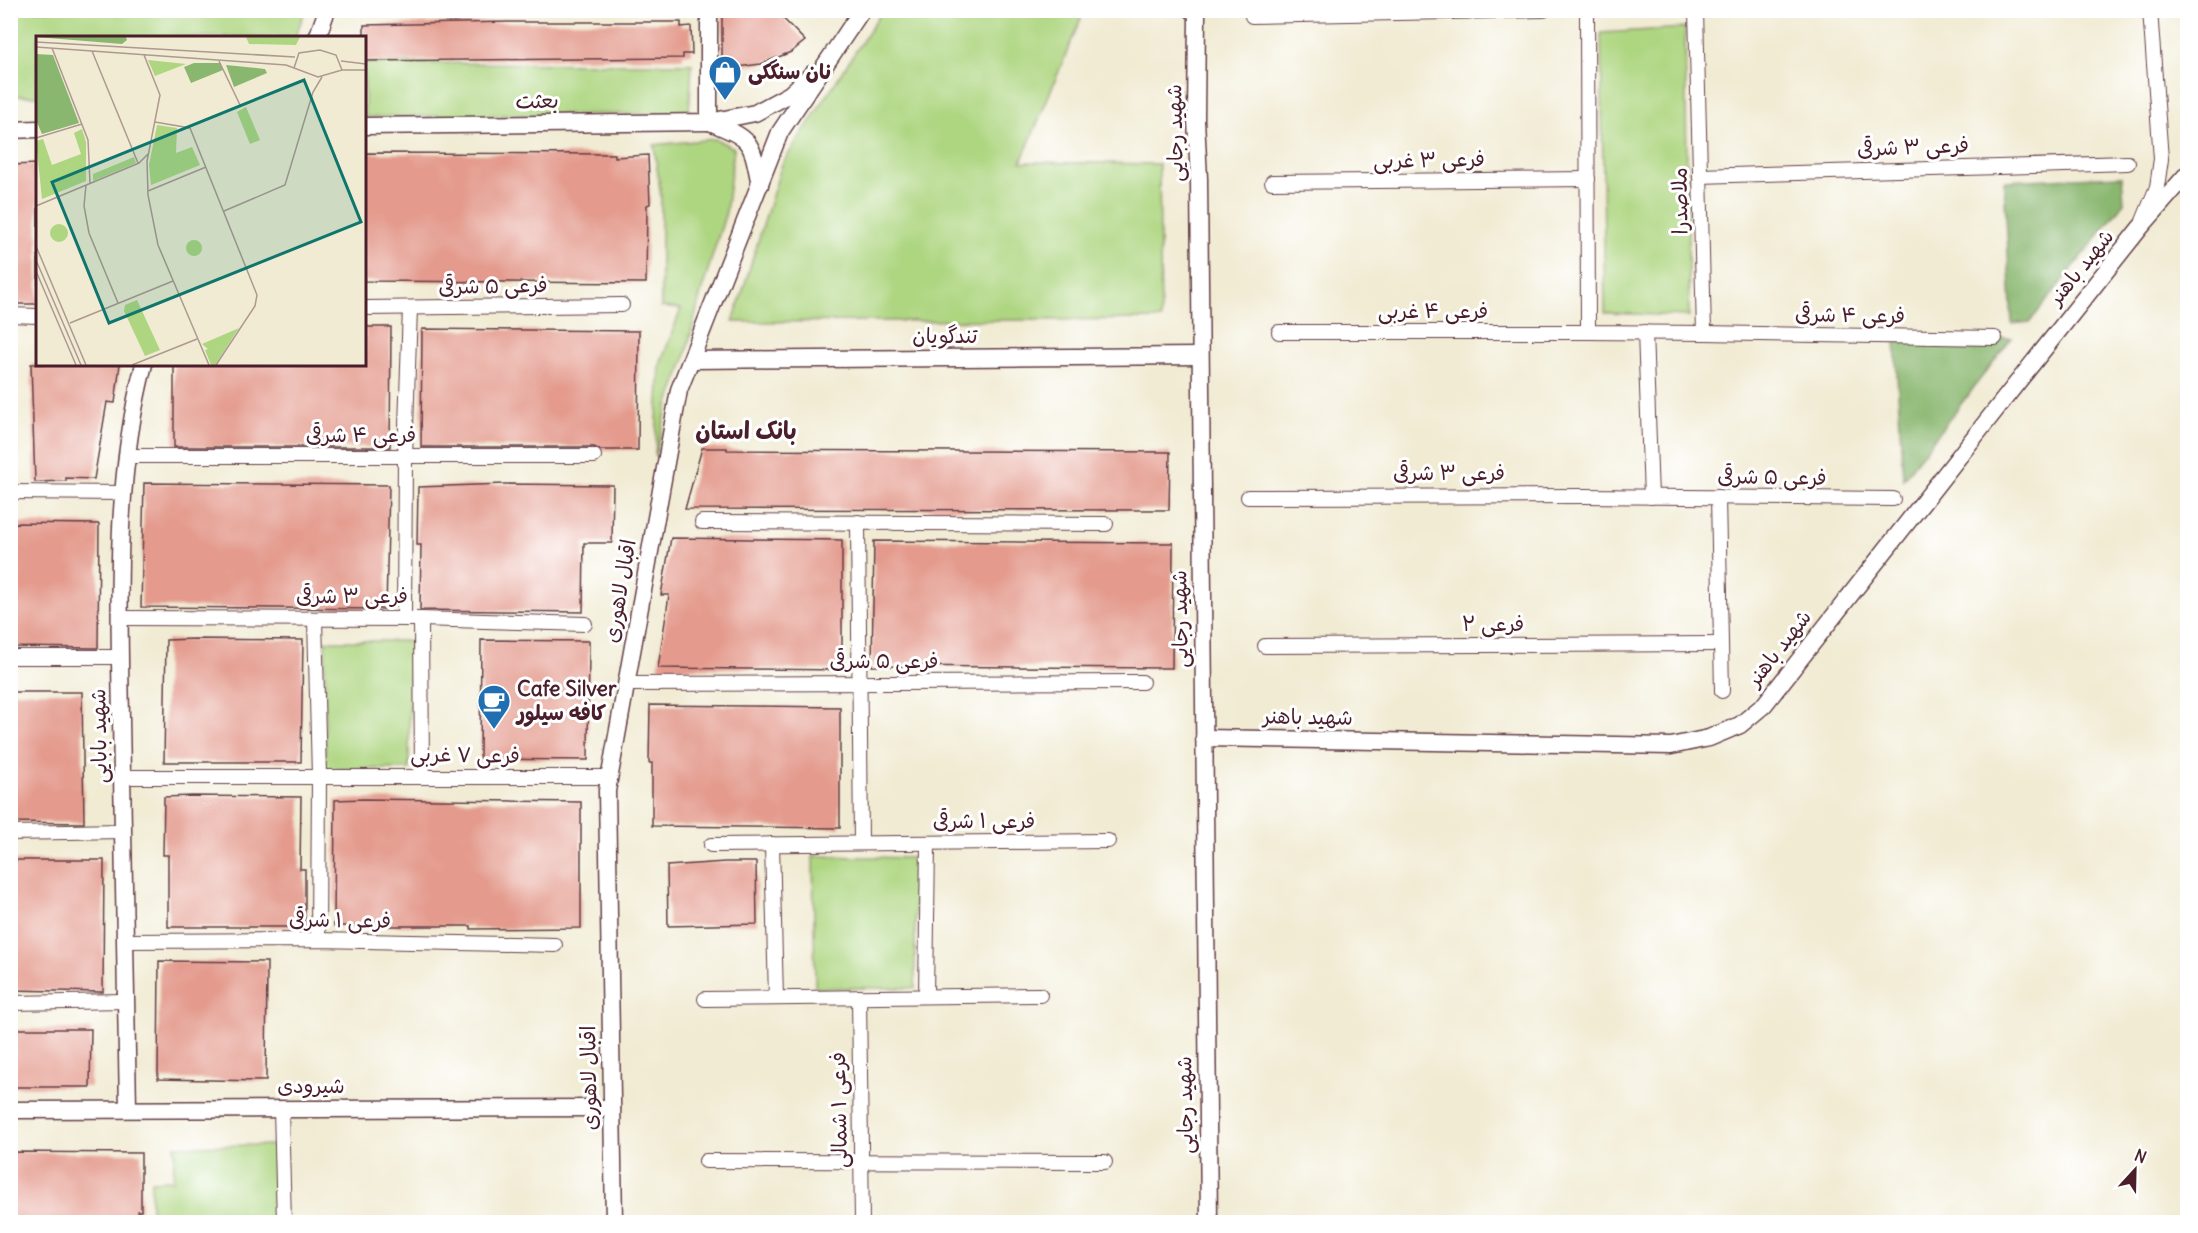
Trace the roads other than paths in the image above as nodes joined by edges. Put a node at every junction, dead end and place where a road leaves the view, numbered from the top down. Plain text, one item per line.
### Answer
1 (327, 10) edge
2 (709, 10) edge
3 (862, 10) edge
4 (1544, 10) edge
5 (1587, 10) edge
6 (1696, 10) edge
7 (2150, 10) edge
8 (1195, 12) edge
9 (1252, 16) dead end
10 (318, 36) edge
11 (830, 58) junction
12 (709, 122) junction
13 (366, 126) edge
14 (36, 129) edge
15 (10, 130) edge
16 (2128, 163) dead end
17 (2187, 173) edge
18 (1700, 176) junction
19 (1588, 179) junction
20 (1272, 182) dead end
21 (760, 185) junction
22 (2140, 228) junction
23 (622, 305) dead end
24 (366, 308) edge
25 (410, 308) junction
26 (10, 315) edge
27 (36, 316) edge
28 (1279, 332) dead end
29 (1588, 332) junction
30 (1646, 332) junction
31 (1704, 333) junction
32 (1995, 338) dead end
33 (1200, 356) junction
34 (691, 360) junction
35 (143, 366) edge
36 (128, 456) junction
37 (405, 456) junction
38 (594, 456) dead end
39 (10, 492) edge
40 (123, 493) junction
41 (1248, 496) dead end
42 (1650, 497) junction
43 (1718, 497) junction
44 (1893, 499) dead end
45 (702, 522) dead end
46 (858, 522) junction
47 (1106, 524) dead end
48 (120, 618) junction
49 (315, 619) junction
50 (404, 619) junction
51 (421, 619) junction
52 (585, 624) dead end
53 (1721, 644) junction
54 (1265, 646) dead end
55 (10, 657) edge
56 (120, 657) junction
57 (860, 682) junction
58 (1142, 682) dead end
59 (626, 684) junction
60 (1722, 691) dead end
61 (1204, 738) junction
62 (319, 776) junction
63 (422, 776) junction
64 (122, 777) junction
65 (609, 777) junction
66 (123, 831) junction
67 (10, 833) edge
68 (1108, 841) dead end
69 (861, 843) junction
70 (928, 843) junction
71 (772, 844) junction
72 (711, 845) dead end
73 (318, 940) junction
74 (125, 941) junction
75 (555, 945) dead end
76 (1040, 995) dead end
77 (926, 996) junction
78 (859, 997) junction
79 (776, 998) junction
80 (705, 999) dead end
81 (126, 1001) junction
82 (10, 1003) edge
83 (612, 1108) junction
84 (128, 1109) junction
85 (281, 1109) junction
86 (10, 1110) edge
87 (706, 1161) dead end
88 (861, 1161) junction
89 (1105, 1162) dead end
90 (284, 1222) edge
91 (614, 1222) edge
92 (862, 1222) edge
93 (1209, 1222) edge

1 - 10 street
2 - 12 street
3 - 11 street, اقبال لاهوری
4 - 9 street
5 - 19 street
6 - 18 street, ملاصدرا
7 - 22 street
8 - 33 street, شهید رجایی
11 - 12 street
11 - 21 street, اقبال لاهوری
12 - 13 street, بعثت
12 - 21 street
14 - 15 street
16 - 18 street, فرعی ۳ شرقی
17 - 22 street, شهید باهنر
18 - 31 street, ملاصدرا
19 - 20 street, فرعی ۳ غربی
19 - 29 street
21 - 34 street, اقبال لاهوری
22 - 61 street, شهید باهنر
23 - 25 street, فرعی ۵ شرقی
24 - 25 street, فرعی ۵ شرقی
25 - 37 street
26 - 27 street
28 - 29 street, فرعی ۴ غربی
29 - 30 street
30 - 31 street
30 - 42 street
31 - 32 street, فرعی ۴ شرقی
33 - 34 street, تندگویان
33 - 61 street, شهید رجایی
34 - 59 street, اقبال لاهوری
35 - 36 street, شهید بابایی
36 - 37 street, فرعی ۴ شرقی
36 - 40 street, شهید بابایی
37 - 38 street, فرعی ۴ شرقی
37 - 50 street
39 - 40 street
40 - 48 street, شهید بابایی
41 - 42 street, فرعی ۳ شرقی
42 - 43 street, فرعی ۵ شرقی
43 - 44 street, فرعی ۵ شرقی
43 - 53 street
45 - 46 street
46 - 47 street
46 - 57 street
48 - 49 street, فرعی ۳ شرقی
48 - 56 street, شهید بابایی
49 - 50 street, فرعی ۳ شرقی
49 - 62 street
50 - 51 street, فرعی ۳ شرقی
51 - 52 street, فرعی ۳ شرقی
51 - 63 street
53 - 54 street, فرعی ۲
53 - 60 street
55 - 56 street
56 - 64 street, شهید بابایی
57 - 58 street, فرعی ۵ شرقی
57 - 59 street, فرعی ۵ شرقی
57 - 69 street
59 - 65 street, اقبال لاهوری
61 - 93 street, شهید رجایی
62 - 63 street, فرعی ۷ غربی
62 - 64 street, فرعی ۷ غربی
62 - 73 street
63 - 65 street, فرعی ۷ غربی
64 - 66 street, شهید بابایی
65 - 83 street, اقبال لاهوری
66 - 67 street
66 - 74 street, شهید بابایی
68 - 70 street, فرعی ۱ شرقی
69 - 70 street, فرعی ۱ شرقی
69 - 71 street, فرعی ۱ شرقی
70 - 77 street
71 - 72 street, فرعی ۱ شرقی
71 - 79 street
73 - 74 street, فرعی ۱ شرقی
73 - 75 street, فرعی ۱ شرقی
74 - 81 street, شهید بابایی
76 - 77 street
77 - 78 street
78 - 79 street
78 - 88 street, فرعی ۱ شمالی
79 - 80 street
81 - 82 street
81 - 84 street, شهید بابایی
83 - 85 street, شیرودی
83 - 91 street, اقبال لاهوری
84 - 85 street, شیرودی
84 - 86 street, شیرودی
85 - 90 street
87 - 88 street
88 - 89 street
88 - 92 street, فرعی ۱ شمالی

